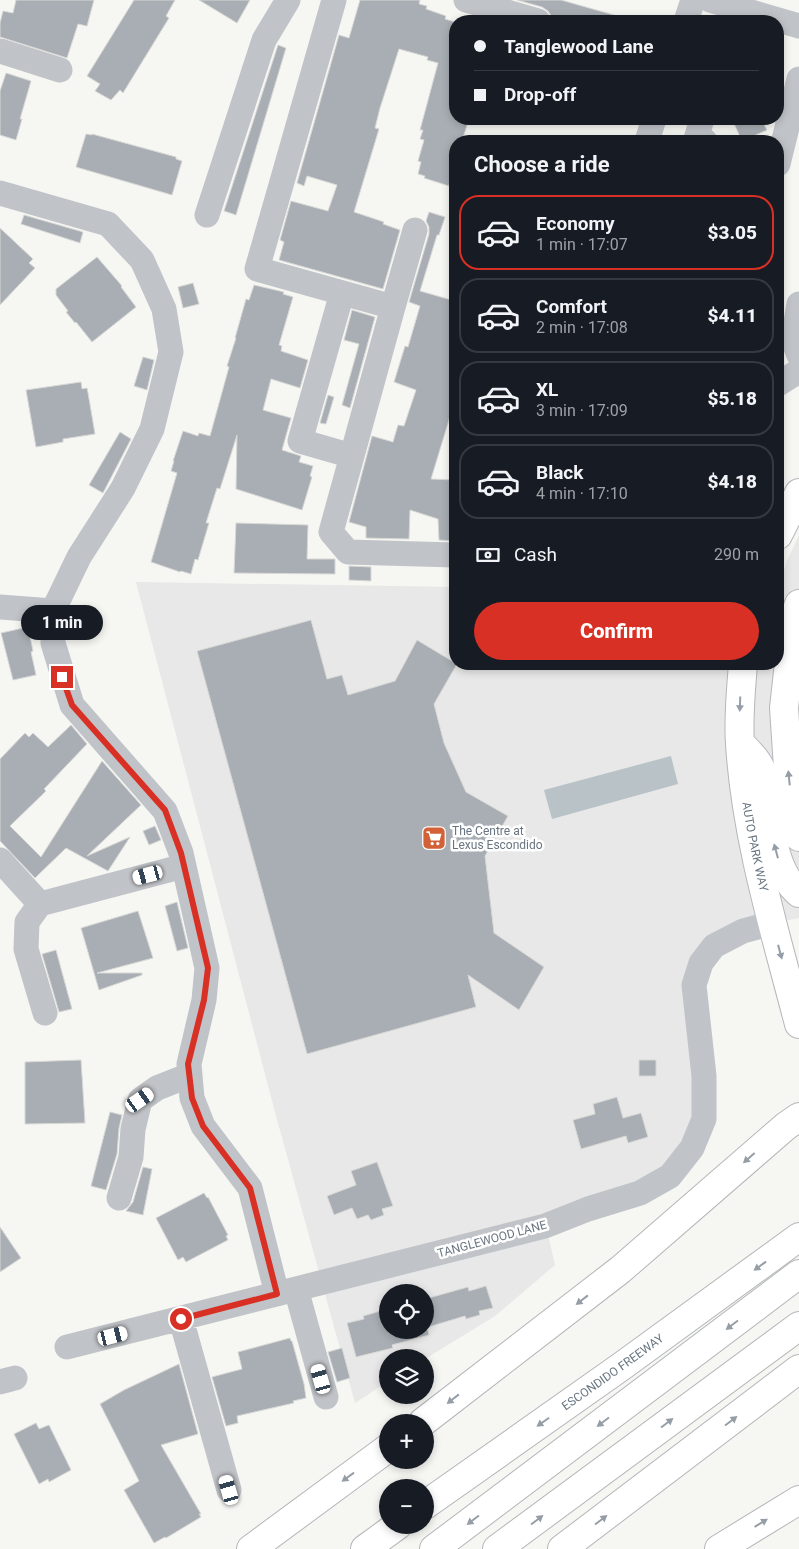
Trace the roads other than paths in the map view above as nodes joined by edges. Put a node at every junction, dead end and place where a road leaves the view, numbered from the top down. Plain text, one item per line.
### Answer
1 (288, 0) edge
2 (334, 0) edge
3 (466, 0) edge
4 (692, 0) edge
5 (710, 0) edge
6 (734, 14) edge
7 (517, 15) edge
8 (688, 15) edge
9 (784, 23) edge
10 (799, 26) edge
11 (0, 52) edge
12 (60, 70) dead end
13 (799, 79) edge
14 (784, 140) edge
15 (784, 166) edge
16 (799, 171) edge
17 (0, 193) edge
18 (207, 215) dead end
19 (415, 230) dead end
20 (342, 293) junction
21 (799, 304) edge
22 (392, 307) junction
23 (790, 344) edge
24 (799, 371) edge
25 (784, 380) edge
26 (352, 456) junction
27 (799, 493) edge
28 (784, 523) edge
29 (449, 555) edge
30 (799, 604) edge
31 (0, 607) edge
32 (53, 611) junction
33 (743, 670) edge
34 (740, 743) junction
35 (799, 837) edge
36 (0, 860) edge
37 (184, 866) junction
38 (799, 893) edge
39 (40, 904) junction
40 (772, 923) junction
41 (45, 1013) dead end
42 (799, 1024) edge
43 (190, 1076) junction
44 (799, 1117) edge
45 (119, 1198) dead end
46 (799, 1237) edge
47 (799, 1274) edge
48 (287, 1292) junction
49 (181, 1319) junction
50 (799, 1326) edge
51 (67, 1347) dead end
52 (799, 1369) edge
53 (326, 1397) dead end
54 (433, 1414) edge
55 (379, 1455) edge
56 (229, 1490) dead end
57 (434, 1499) edge
58 (799, 1500) edge
59 (386, 1534) edge
60 (251, 1549) edge
61 (365, 1549) edge
62 (434, 1549) edge
63 (498, 1549) edge
64 (562, 1549) edge
65 (719, 1549) edge

1 - 18 street
2 - 20 street
3 - 7 street
4 - 8 street
5 - 6 street
9 - 10 street
11 - 12 street
13 - 14 street
15 - 16 street
17 - 32 street
19 - 22 street
20 - 22 street
20 - 26 street
21 - 23 street
22 - 26 street
24 - 25 street
26 - 29 street
27 - 28 main road
35 -> 30 main road
31 - 32 street
32 - 37 street
33 -> 34 main road, AUTO PARK WAY
38 -> 34 main road
34 - 40 main road, AUTO PARK WAY
36 - 39 street
37 - 39 street
37 - 43 street
39 - 41 street
40 -> 42 main road, AUTO PARK WAY
40 - 48 street, TANGLEWOOD LANE
43 - 45 street
43 - 48 street
44 -> 54 main road
46 -> 57 main road, ESCONDIDO FREEWAY
47 -> 62 main road
48 - 49 street, TANGLEWOOD LANE
48 - 53 street
49 - 51 street, TANGLEWOOD LANE
49 - 56 street
63 -> 50 main road
64 -> 52 main road
55 -> 60 main road
65 -> 58 main road
59 - 61 main road

